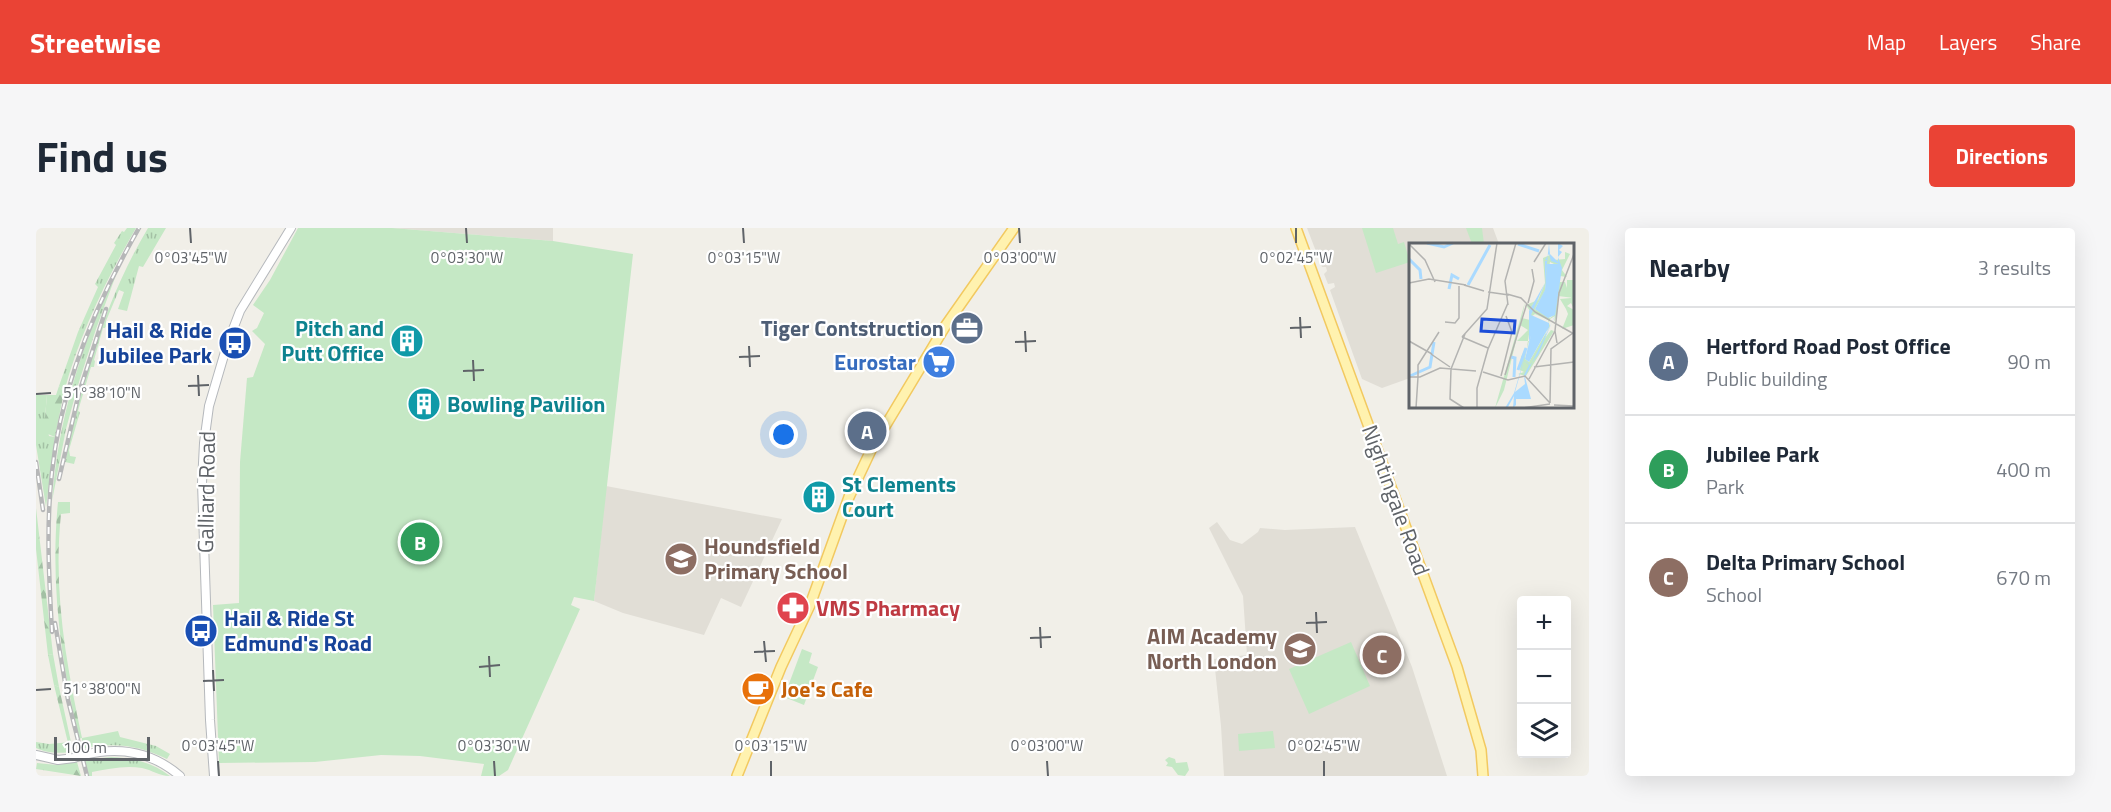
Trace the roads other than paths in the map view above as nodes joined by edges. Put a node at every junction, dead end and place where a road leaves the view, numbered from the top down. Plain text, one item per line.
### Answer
1 (291, 228) edge
2 (1014, 228) edge
3 (1296, 228) edge
4 (36, 755) edge
5 (180, 776) edge
6 (214, 776) edge
7 (737, 776) edge
8 (1483, 776) edge

1 - 6 street, Galliard Road
2 - 7 main road
3 - 8 main road, Nightingale Road
4 - 5 street, bridge

